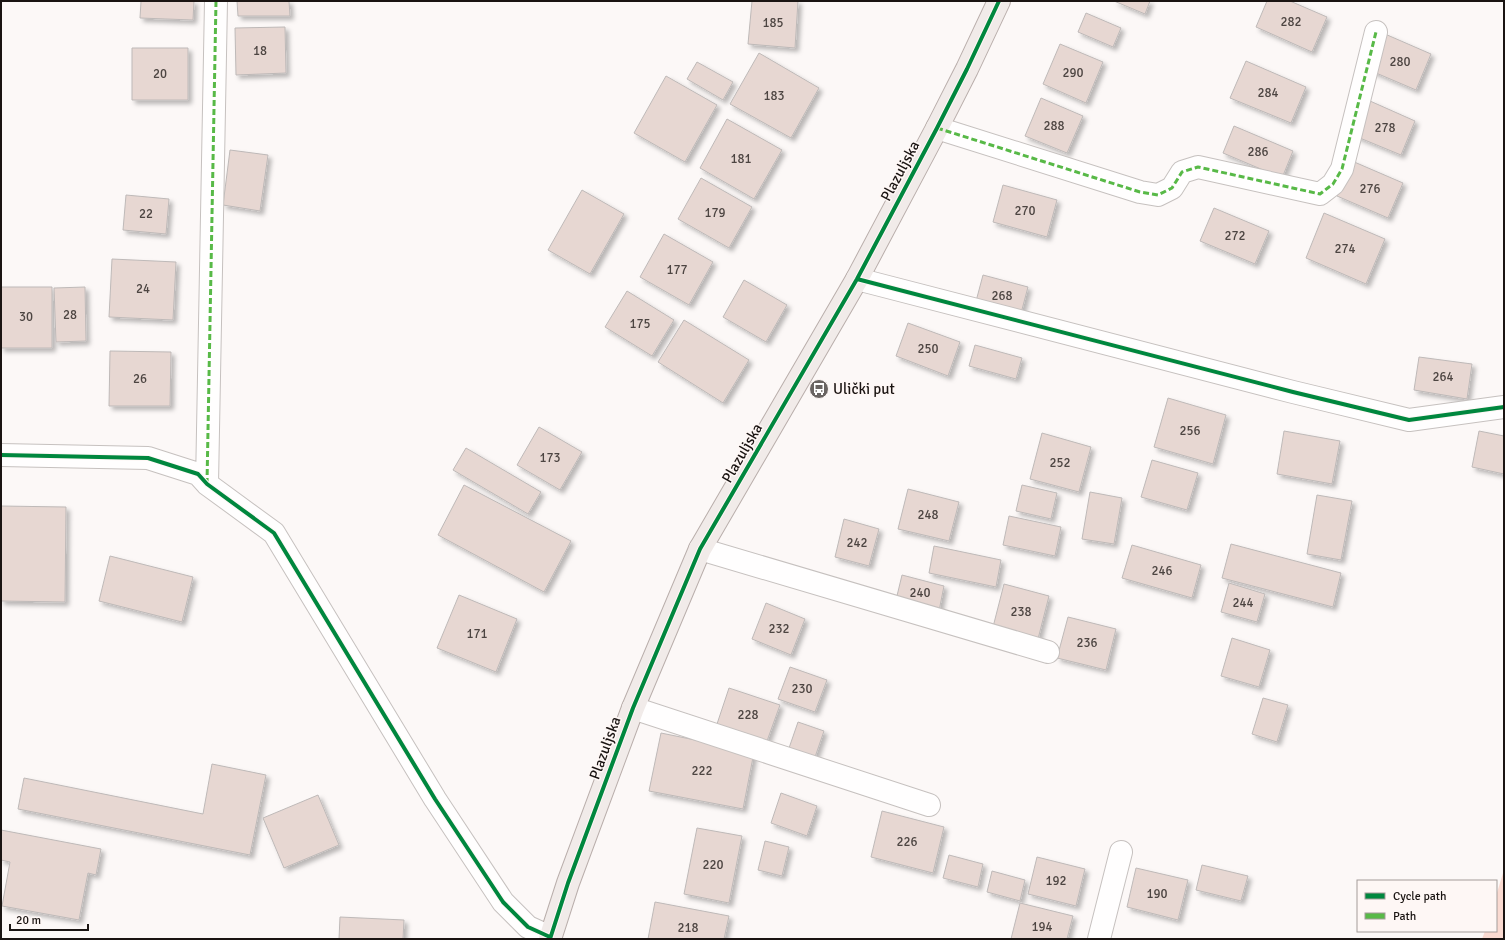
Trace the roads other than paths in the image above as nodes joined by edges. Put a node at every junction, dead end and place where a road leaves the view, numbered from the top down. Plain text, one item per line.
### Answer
1 (216, 1) edge
2 (999, 1) edge
3 (1376, 32) dead end
4 (937, 128) junction
5 (857, 279) junction
6 (1504, 407) edge
7 (1, 454) edge
8 (207, 484) junction
9 (700, 549) junction
10 (1048, 652) dead end
11 (633, 708) junction
12 (929, 805) dead end
13 (1121, 852) dead end
14 (550, 938) edge
15 (1099, 939) edge

1 - 8 street
2 - 4 main road, Plazuljska
3 - 4 street
4 - 5 main road, Plazuljska
5 - 6 street
5 - 9 main road, Plazuljska
7 - 8 street
8 - 14 street
9 - 10 street
9 - 11 main road, Plazuljska
11 - 12 street
11 - 14 main road, Plazuljska
13 - 15 street

